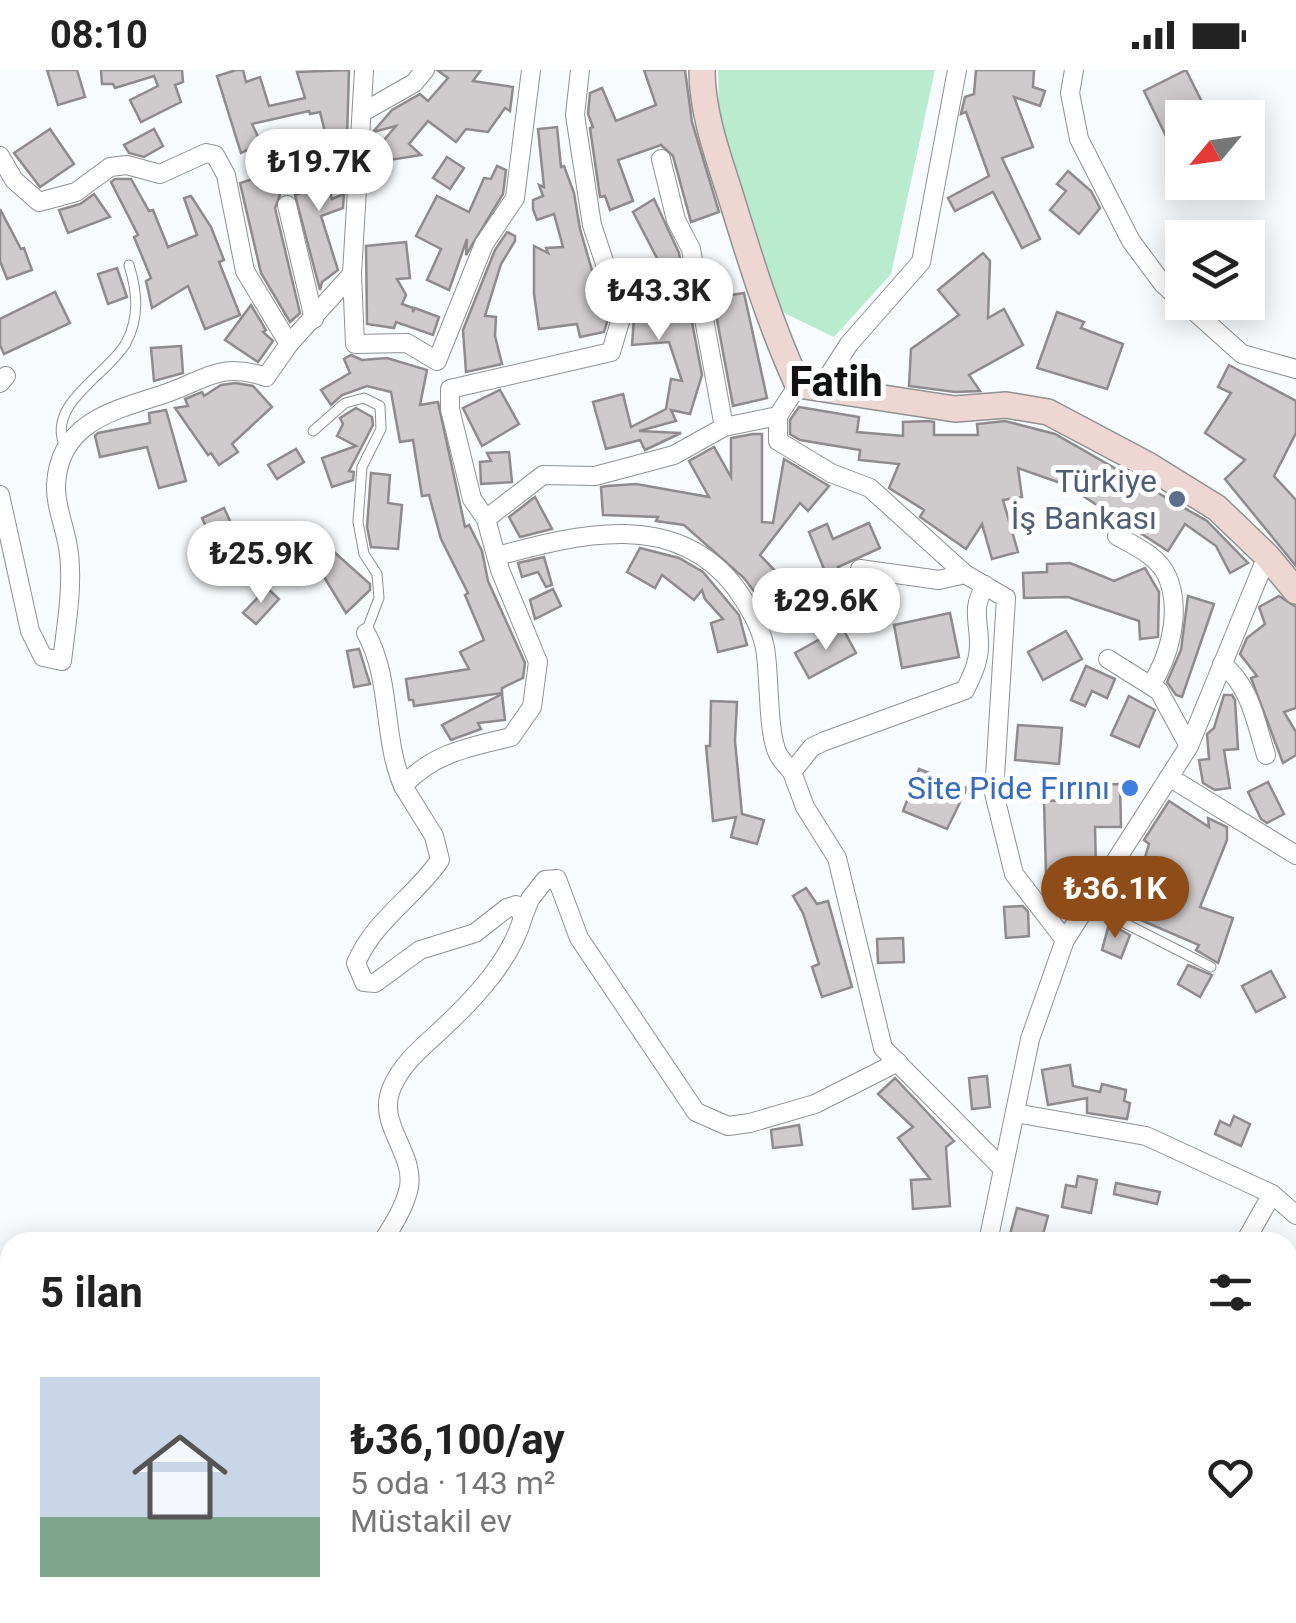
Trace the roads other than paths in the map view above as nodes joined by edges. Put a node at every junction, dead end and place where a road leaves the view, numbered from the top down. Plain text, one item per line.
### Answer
1 (364, 70) edge
2 (425, 70) edge
3 (531, 70) edge
4 (580, 70) edge
5 (702, 70) edge
6 (956, 70) edge
7 (1074, 70) edge
8 (363, 112) junction
9 (0, 156) edge
10 (661, 159) dead end
11 (287, 205) dead end
12 (128, 265) dead end
13 (352, 274) junction
14 (1165, 286) edge
15 (314, 319) junction
16 (1203, 320) edge
17 (288, 344) junction
18 (438, 361) junction
19 (1296, 369) edge
20 (810, 386) junction
21 (450, 389) junction
22 (778, 416) junction
23 (724, 426) junction
24 (313, 431) dead end
25 (66, 449) junction
26 (0, 495) edge
27 (486, 519) junction
28 (1117, 536) dead end
29 (497, 556) junction
30 (1268, 556) junction
31 (860, 568) dead end
32 (965, 574) junction
33 (985, 585) junction
34 (1296, 591) edge
35 (366, 633) joint
36 (1108, 658) dead end
37 (1222, 664) junction
38 (1151, 685) junction
39 (1189, 746) junction
40 (1266, 755) dead end
41 (792, 772) junction
42 (1170, 777) junction
43 (403, 786) junction
44 (1296, 856) edge
45 (1088, 904) junction
46 (522, 918) junction
47 (1065, 940) junction
48 (1211, 966) dead end
49 (898, 1062) junction
50 (1015, 1112) junction
51 (1003, 1169) junction
52 (1272, 1194) junction
53 (1294, 1208) edge
54 (387, 1232) edge
55 (990, 1232) edge
56 (1251, 1232) edge

1 - 8 street
2 - 8 street
3 - 18 street
4 - 21 street
5 - 20 main road
6 - 20 street
7 - 14 street
8 - 13 street
9 - 17 street
10 - 23 street
11 - 15 street
12 - 25 lane
13 - 15 street
13 - 18 street
15 - 17 street
16 - 19 street
17 - 25 street
18 - 21 street
20 - 22 street
20 - 30 main road
21 - 27 street
22 - 23 street
22 - 32 street
23 - 27 street
24 - 35 lane
25 - 26 street
27 - 29 street
28 - 38 street
29 - 41 street
29 - 43 street
30 - 34 main road
30 - 37 street
31 - 32 street
32 - 33 street
33 - 41 street
33 - 47 street
35 - 43 street
36 - 38 street
37 - 39 street
37 - 40 street
38 - 39 street
39 - 42 street
41 - 49 street
42 - 44 street
42 - 45 street
43 - 46 street
45 - 47 street
45 - 48 lane
46 - 49 street
46 - 54 street
47 - 50 street
49 - 51 street
50 - 51 street
50 - 52 street
51 - 55 street
52 - 53 street
52 - 56 street

